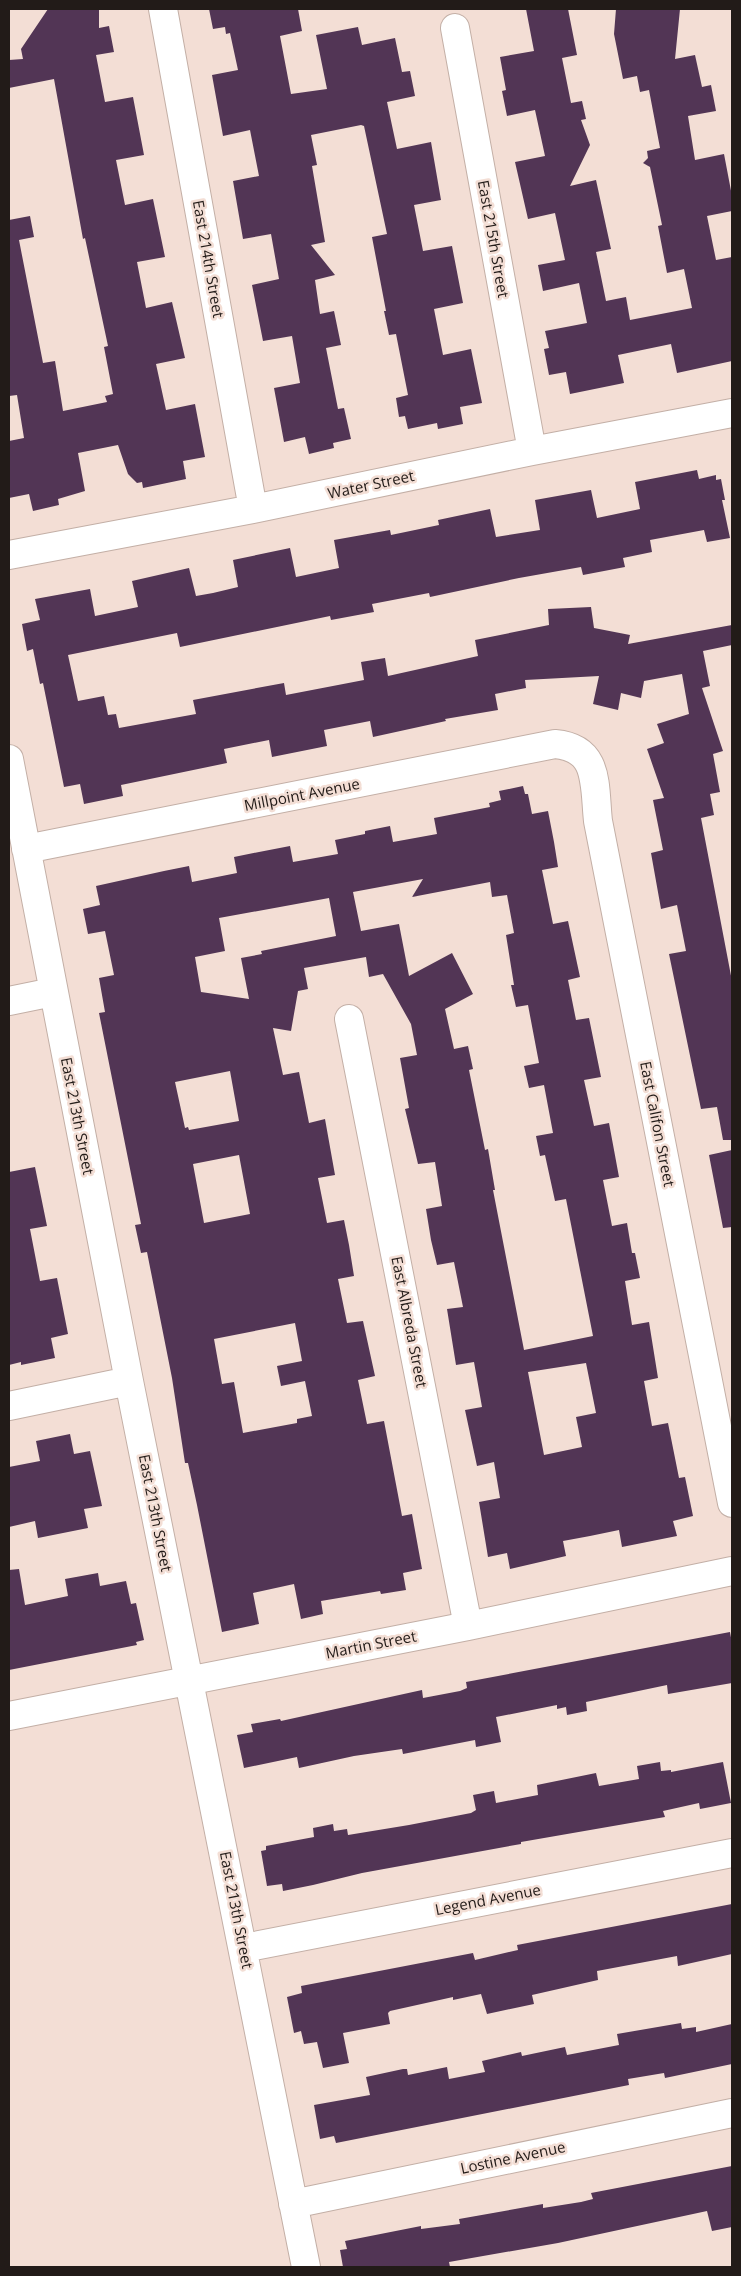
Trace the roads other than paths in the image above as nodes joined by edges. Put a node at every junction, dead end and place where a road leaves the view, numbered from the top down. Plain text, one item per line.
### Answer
1 (163, 9) edge
2 (455, 28) dead end
3 (732, 413) edge
4 (532, 451) junction
5 (253, 509) junction
6 (9, 556) edge
7 (576, 748) joint
8 (9, 759) edge
9 (26, 849) junction
10 (53, 992) junction
11 (9, 1001) edge
12 (349, 1019) dead end
13 (129, 1381) junction
14 (9, 1406) edge
15 (732, 1504) edge
16 (732, 1571) edge
17 (468, 1626) junction
18 (189, 1680) junction
19 (9, 1716) edge
20 (732, 1853) edge
21 (244, 1948) junction
22 (732, 2113) edge
23 (293, 2204) junction
24 (306, 2267) edge

1 - 5 street, East 214th Street
2 - 4 street, East 215th Street
3 - 4 street, Water Street
4 - 5 street, Water Street
5 - 6 street, Water Street
7 - 9 street, Millpoint Avenue
7 - 15 street, East Califon Street
8 - 9 street, East 213th Street
9 - 10 street, East 213th Street
10 - 11 street
10 - 13 street, East 213th Street
12 - 17 street, East Albreda Street
13 - 14 street
13 - 18 street, East 213th Street
16 - 17 street, Martin Street
17 - 18 street, Martin Street
18 - 19 street, Martin Street
18 - 21 street, East 213th Street
20 - 21 street, Legend Avenue
21 - 23 street, East 213th Street
22 - 23 street, Lostine Avenue
23 - 24 street, East 213th Street

